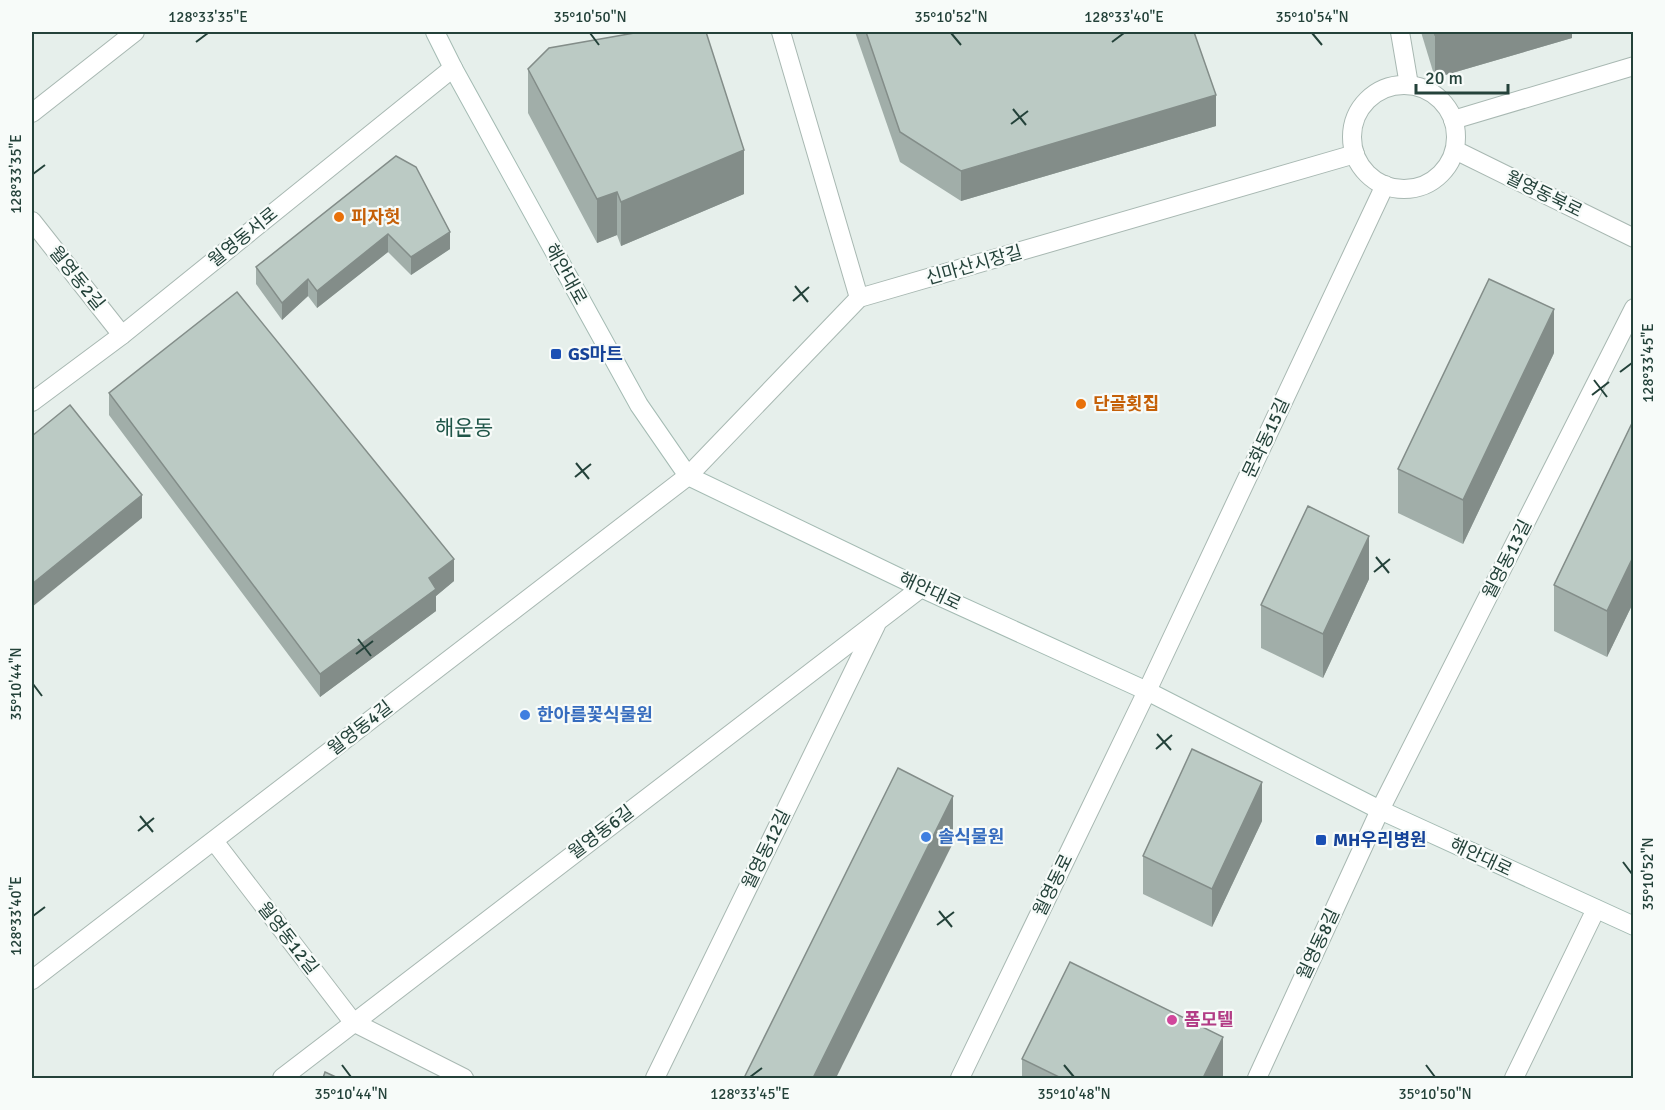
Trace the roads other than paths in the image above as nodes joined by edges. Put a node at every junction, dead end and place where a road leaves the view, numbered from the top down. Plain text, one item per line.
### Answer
1 (135, 32) edge
2 (435, 32) edge
3 (781, 32) edge
4 (1400, 32) edge
5 (1634, 66) edge
6 (453, 68) junction
7 (1409, 85) junction
8 (32, 113) edge
9 (1453, 120) junction
10 (1455, 150) junction
11 (1355, 154) junction
12 (1385, 185) junction
13 (32, 221) edge
14 (1634, 238) edge
15 (859, 298) junction
16 (1634, 308) edge
17 (122, 334) junction
18 (32, 402) edge
19 (688, 476) junction
20 (921, 588) junction
21 (878, 620) junction
22 (1147, 691) junction
23 (1380, 810) junction
24 (214, 841) junction
25 (1596, 909) junction
26 (1634, 926) edge
27 (32, 980) edge
28 (353, 1022) junction
29 (282, 1078) edge
30 (464, 1078) edge
31 (655, 1078) edge
32 (960, 1078) edge
33 (1257, 1078) edge
34 (1514, 1078) edge

1 - 8 street
2 - 6 street, 해안대로
3 - 15 street
4 - 7 street
5 - 9 street
6 - 17 street, 월영동서로
6 - 19 street, 해안대로
7 - 9 street
7 - 11 street
9 - 10 street
10 - 12 street
10 - 14 street, 월영동북로
11 - 12 street
11 - 15 street, 신마산시장길
12 - 22 street, 문화동15길
13 - 17 street, 월영동2길
15 - 19 street, 월영동4길
16 - 23 street, 월영동13길
17 - 18 street, 월영동서로
19 - 20 street, 해안대로
19 - 24 street, 월영동4길
20 - 21 street, 월영동6길
20 - 22 street, 해안대로
21 - 28 street, 월영동6길
21 - 31 street, 월영동12길
22 - 23 street, 해안대로
22 - 32 street, 월영동로
23 - 25 street, 해안대로
23 - 33 street, 월영동8길
24 - 27 street, 월영동4길
24 - 28 street, 월영동12길
25 - 26 street, 해안대로
25 - 34 street
28 - 29 street, 월영동6길
28 - 30 street, 월영동12길

